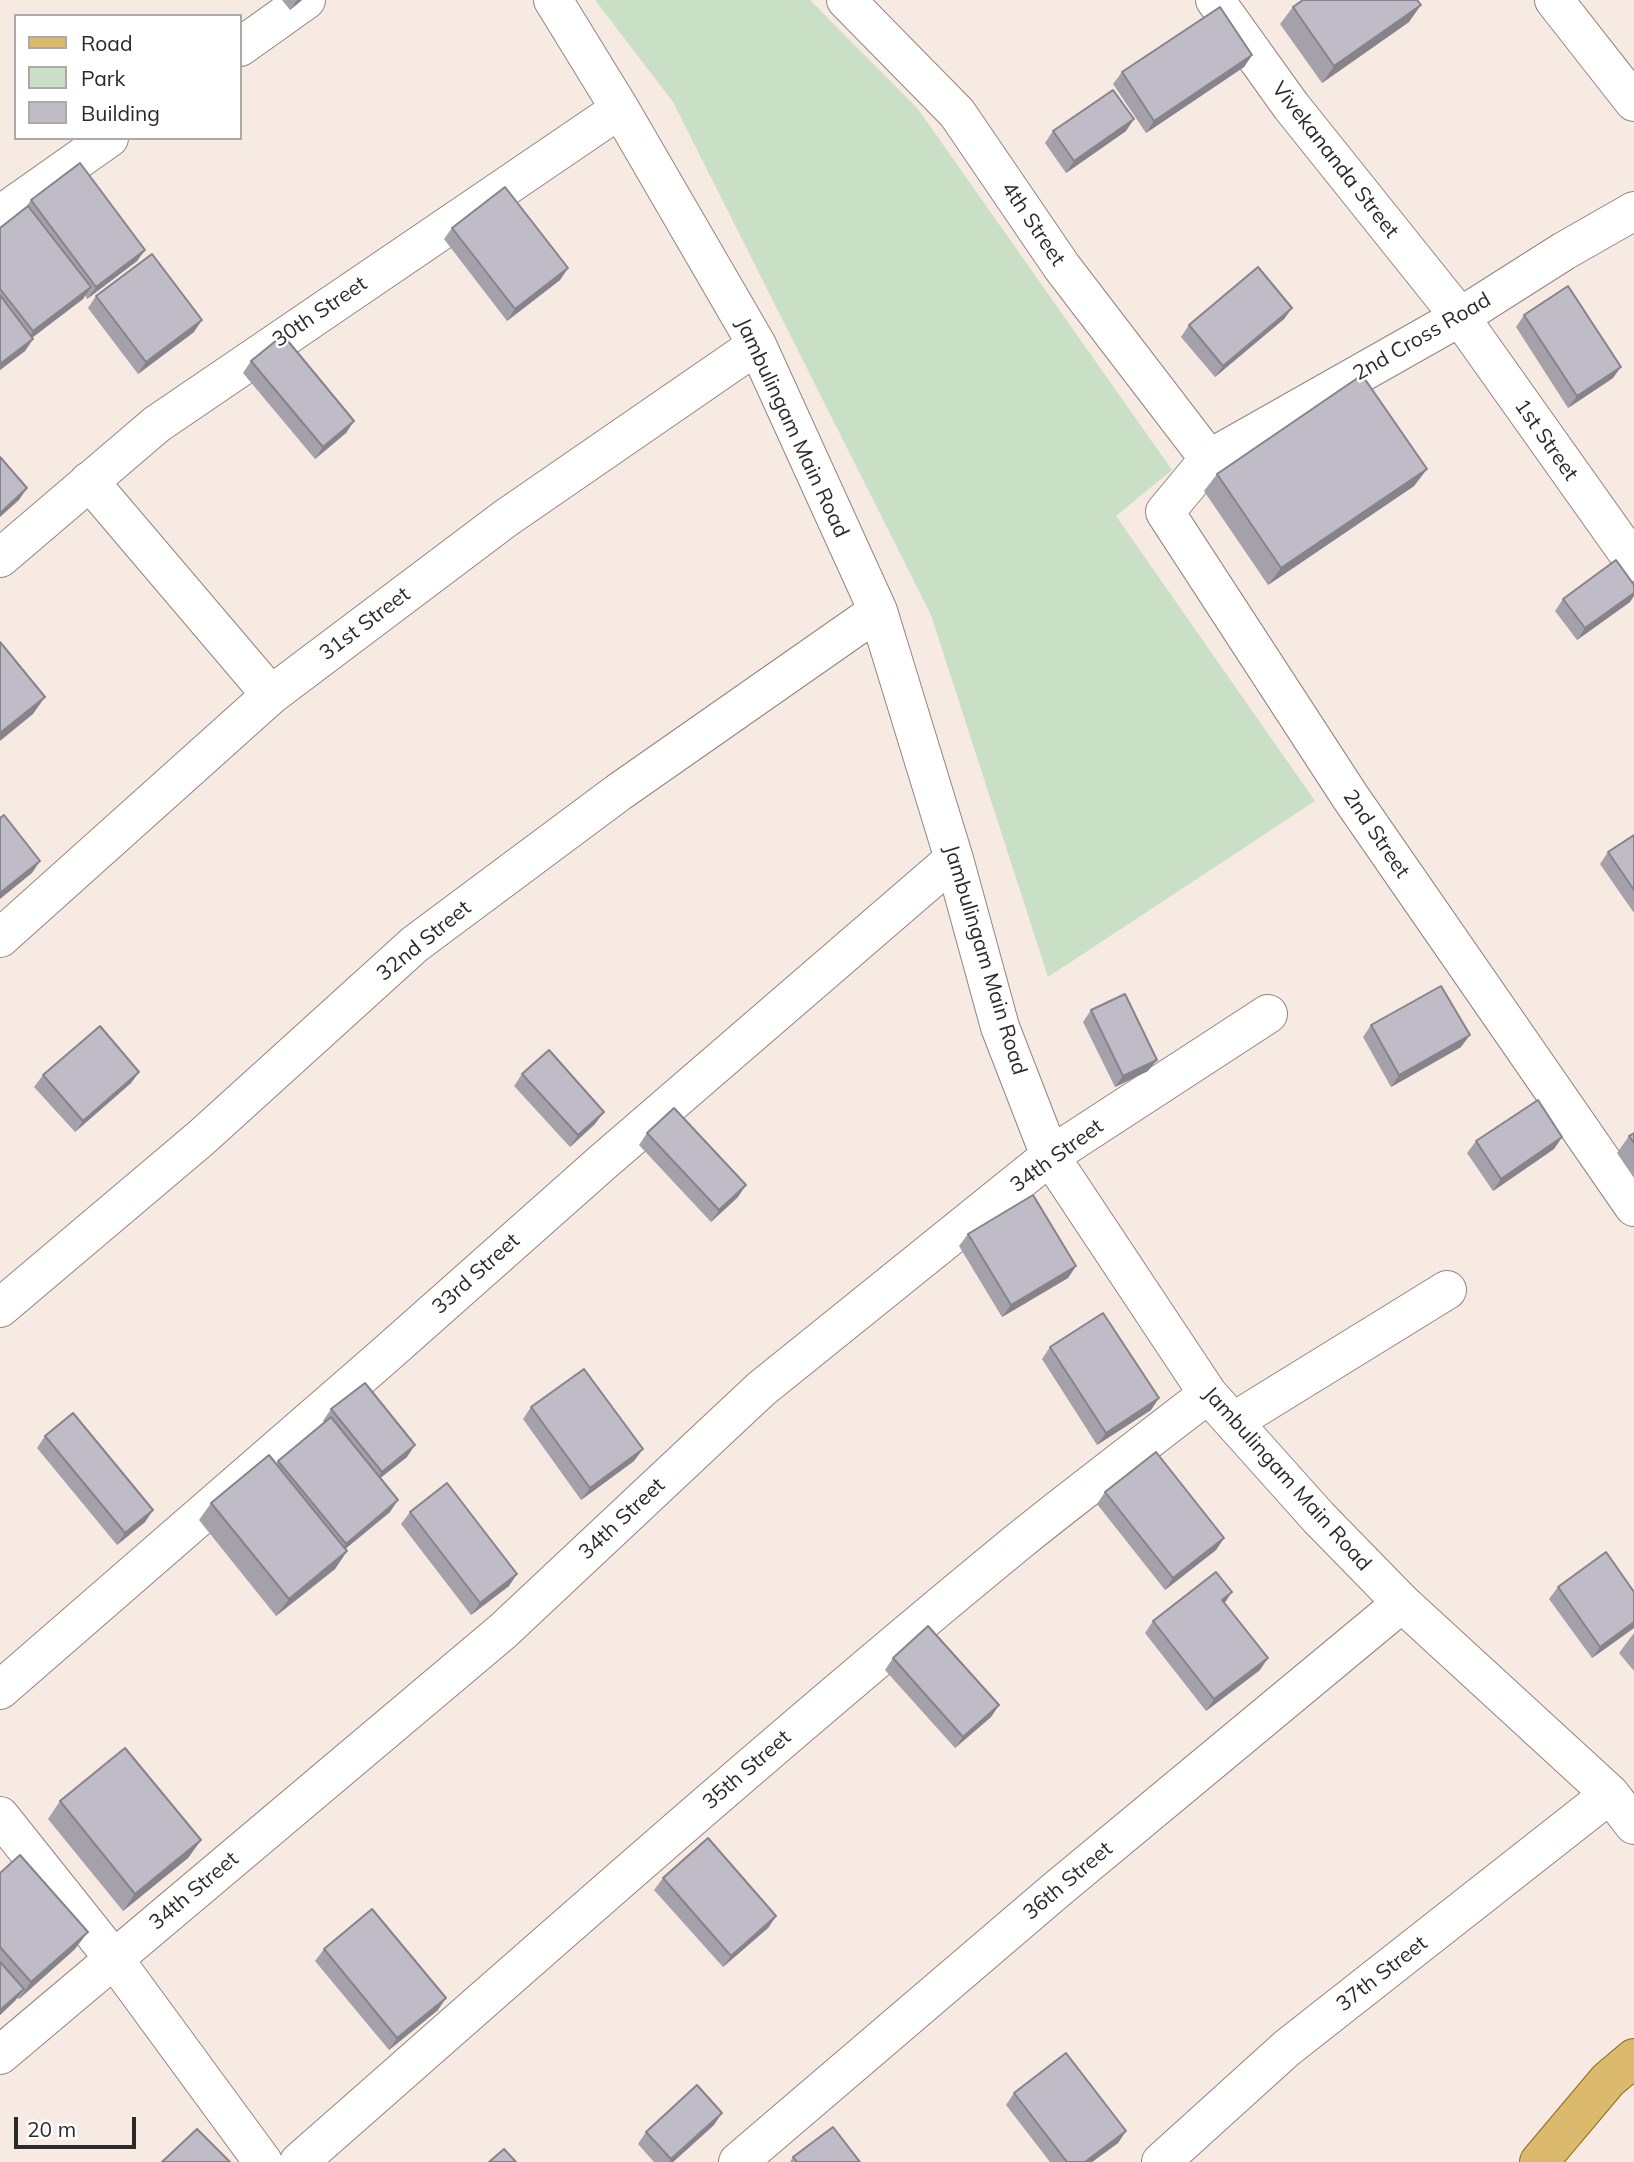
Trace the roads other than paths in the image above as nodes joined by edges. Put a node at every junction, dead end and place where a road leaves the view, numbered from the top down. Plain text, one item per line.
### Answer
1 (306, 0) edge
2 (553, 0) edge
3 (846, 0) edge
4 (1215, 0) edge
5 (1554, 0) edge
6 (242, 46) edge
7 (1634, 102) edge
8 (620, 109) junction
9 (106, 140) edge
10 (1634, 211) edge
11 (0, 215) edge
12 (1460, 317) junction
13 (757, 345) junction
14 (1209, 459) junction
15 (89, 481) junction
16 (0, 558) edge
17 (1634, 562) edge
18 (878, 611) junction
19 (271, 695) junction
20 (954, 859) junction
21 (0, 938) edge
22 (1268, 1014) dead end
23 (1051, 1156) junction
24 (1634, 1207) edge
25 (1447, 1290) dead end
26 (0, 1308) edge
27 (1208, 1394) junction
28 (1233, 1422) junction
29 (1402, 1603) junction
30 (0, 1690) edge
31 (1610, 1794) junction
32 (0, 1816) edge
33 (1634, 1825) edge
34 (114, 1959) junction
35 (0, 2055) edge
36 (1634, 2058) edge
37 (263, 2162) edge
38 (299, 2162) edge
39 (738, 2162) edge
40 (1161, 2162) edge
41 (1539, 2162) edge

1 - 6 street
2 - 8 street, Jambulingam Main Road
3 - 14 street, 4th Street
4 - 12 street, Vivekananda Street
5 - 7 street
8 - 13 street, Jambulingam Main Road
8 - 15 street, 30th Street
9 - 11 street
10 - 12 street, 2nd Cross Road
12 - 14 street, 2nd Cross Road
12 - 17 street, 1st Street
13 - 18 street, Jambulingam Main Road
13 - 19 street, 31st Street
14 - 24 street, 2nd Street
15 - 16 street, 30th Street
15 - 19 street
18 - 20 street, Jambulingam Main Road
18 - 26 street, 32nd Street
19 - 21 street, 31st Street
20 - 23 street, Jambulingam Main Road
20 - 30 street, 33rd Street
22 - 23 street, 34th Street
23 - 27 street, Jambulingam Main Road
23 - 34 street, 34th Street
25 - 28 street
27 - 28 street, Jambulingam Main Road
27 - 38 street, 35th Street
28 - 29 street, Jambulingam Main Road
29 - 31 street, Jambulingam Main Road
29 - 39 street, 36th Street
31 - 33 street, Jambulingam Main Road
31 - 40 street, 37th Street
32 - 34 street
34 - 35 street, 34th Street
34 - 37 street
36 - 41 main road

